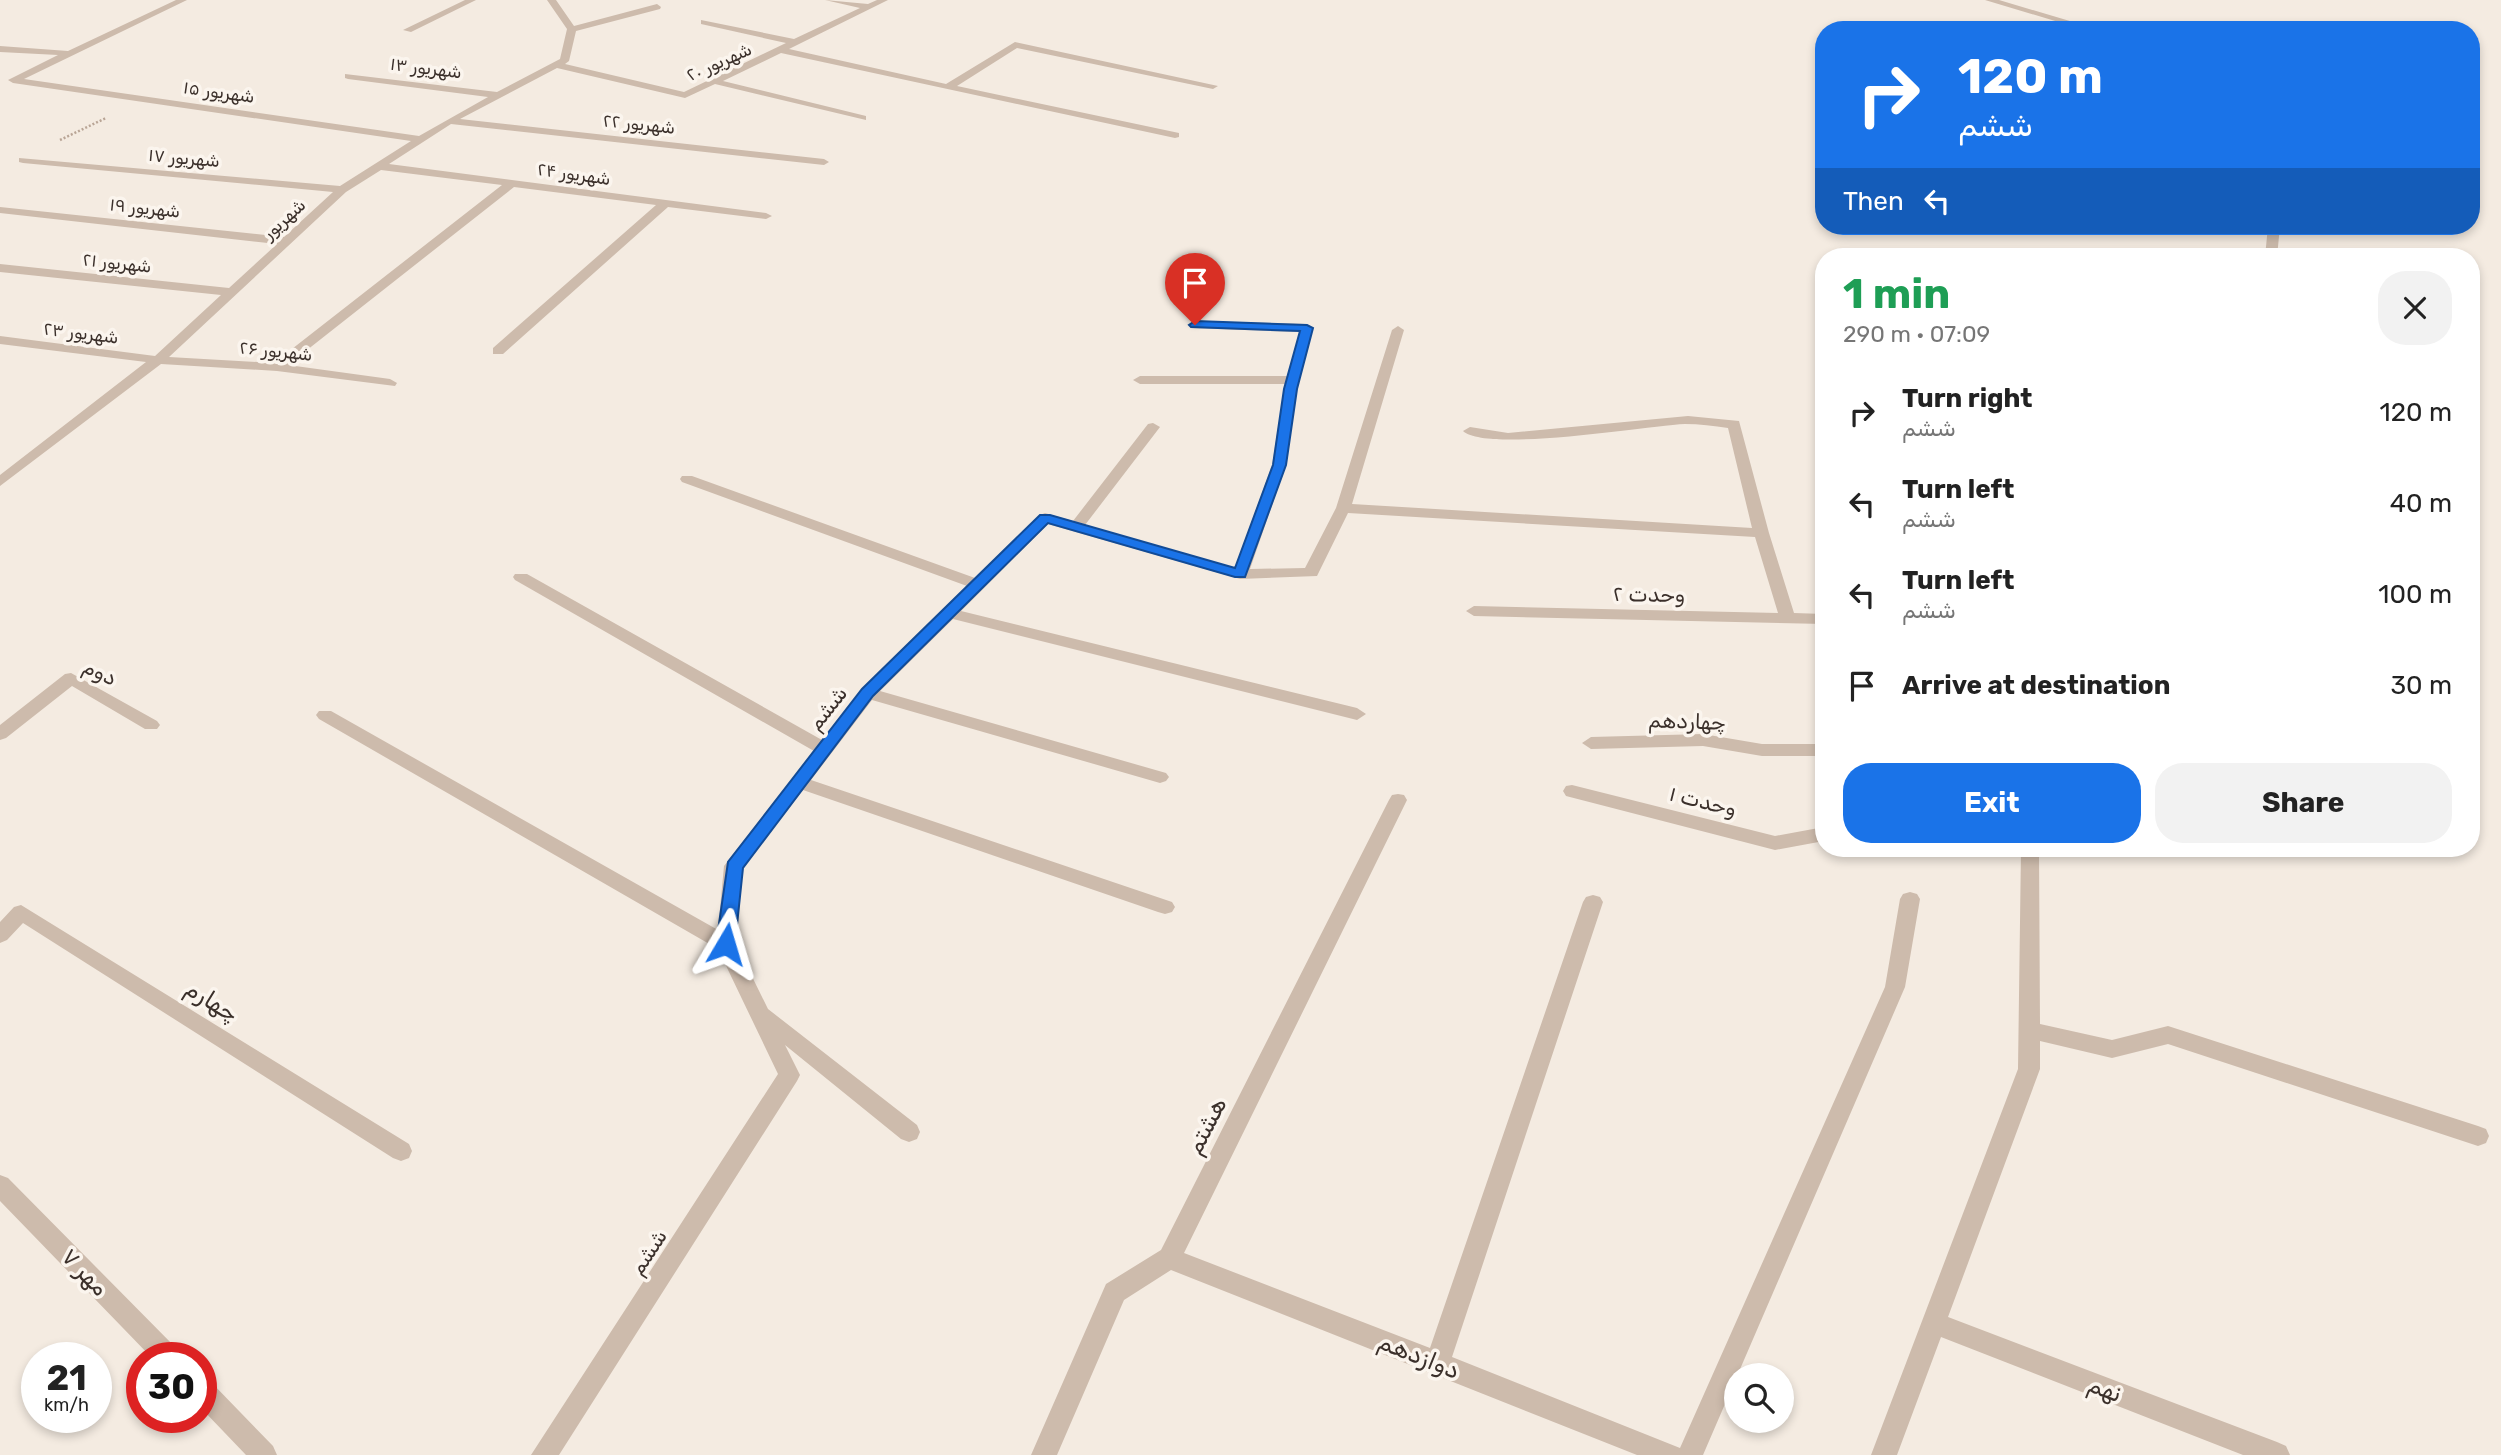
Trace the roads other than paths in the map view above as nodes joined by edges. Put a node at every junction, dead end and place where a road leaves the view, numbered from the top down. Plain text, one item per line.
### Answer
1 (183, 0) edge
2 (472, 0) edge
3 (551, 0) edge
4 (829, 0) edge
5 (884, 0) edge
6 (1989, 0) edge
7 (657, 7) dead end
8 (869, 7) junction
9 (2062, 21) edge
10 (704, 22) dead end
11 (572, 29) junction
12 (408, 30) dead end
13 (798, 43) junction
14 (0, 48) edge
15 (782, 50) junction
16 (70, 53) junction
17 (556, 65) junction
18 (348, 76) dead end
19 (717, 82) junction
20 (1213, 86) dead end
21 (948, 87) junction
22 (499, 95) junction
23 (862, 118) dead end
24 (449, 121) junction
25 (1175, 135) dead end
26 (421, 139) junction
27 (23, 160) road end
28 (824, 162) dead end
29 (378, 166) junction
30 (512, 183) junction
31 (342, 190) junction
32 (664, 204) junction
33 (0, 209) edge
34 (766, 216) dead end
35 (286, 241) junction
36 (0, 268) edge
37 (231, 292) junction
38 (1195, 325) dead end
39 (1398, 330) dead end
40 (0, 341) edge
41 (498, 351) dead end
42 (158, 360) junction
43 (277, 367) junction
44 (1140, 380) dead end
45 (1293, 380) junction
46 (390, 383) dead end
47 (1153, 427) dead end
48 (1470, 430) dead end
49 (687, 480) dead end
50 (0, 481) edge
51 (1343, 508) junction
52 (1076, 527) junction
53 (1761, 533) junction
54 (1240, 574) junction
55 (521, 577) dead end
56 (978, 585) junction
57 (1474, 611) dead end
58 (950, 613) junction
59 (1788, 619) junction
60 (1815, 619) edge
61 (868, 693) junction
62 (1357, 714) dead end
63 (325, 715) dead end
64 (152, 724) dead end
65 (0, 734) edge
66 (1591, 744) dead end
67 (824, 749) junction
68 (1815, 750) edge
69 (1160, 777) dead end
70 (798, 782) junction
71 (1572, 791) dead end
72 (1398, 800) dead end
73 (1815, 836) edge
74 (2031, 857) edge
75 (1910, 898) dead end
76 (1594, 902) dead end
77 (1165, 907) dead end
78 (0, 935) edge
79 (726, 944) junction
80 (760, 1013) junction
81 (2028, 1030) junction
82 (908, 1132) dead end
83 (2478, 1136) dead end
84 (401, 1151) dead end
85 (0, 1185) edge
86 (1169, 1258) junction
87 (1933, 1323) junction
88 (153, 1342) edge
89 (1437, 1363) junction
90 (217, 1407) edge
91 (264, 1455) edge
92 (544, 1455) edge
93 (1044, 1455) edge
94 (1670, 1455) edge
95 (1690, 1455) edge
96 (1884, 1455) edge
97 (2277, 1455) edge

1 - 16 street
2 - 12 street
3 - 11 street
4 - 8 street
5 - 8 street, شهریور ۲۰
6 - 9 street
7 - 11 street
8 - 13 street, شهریور ۲۰
10 - 13 street
11 - 17 street
13 - 15 street, شهریور ۲۰
14 - 16 street
15 - 19 street, شهریور ۲۰
15 - 21 street
16 - 26 street, شهریور ۱۵
17 - 19 street, شهریور ۲۰
17 - 22 street, شهریور
18 - 22 street, شهریور ۱۳
19 - 23 street
20 - 21 street
21 - 25 street
22 - 24 street, شهریور
24 - 26 street, شهریور
24 - 28 street, شهریور ۲۲
26 - 29 street, شهریور
27 - 31 street, شهریور ۱۷
29 - 30 street, شهریور ۲۴
29 - 31 street, شهریور
30 - 32 street, شهریور ۲۴
30 - 43 street
31 - 35 street, شهریور
32 - 34 street, شهریور ۲۴
32 - 41 street
33 - 35 street, شهریور ۱۹
35 - 37 street, شهریور
36 - 37 street, شهریور ۲۱
37 - 42 street, شهریور
38 - 45 street
39 - 51 street
40 - 42 street, شهریور ۲۳
42 - 43 street, شهریور ۲۶
42 - 50 street, شهریور
43 - 46 street, شهریور ۲۶
44 - 45 street
45 - 54 street
47 - 52 street
48 - 53 street
49 - 56 street
51 - 53 street
51 - 54 street, ششم
52 - 54 street, ششم
52 - 56 street, ششم
53 - 59 street
55 - 67 street
56 - 58 street, ششم
57 - 59 street, وحدت ۲
58 - 61 street, ششم
58 - 62 street
59 - 60 street, وحدت ۲
61 - 67 street, ششم
61 - 69 street
63 - 79 street
64 - 65 street, دوم
66 - 68 street, چهاردهم
67 - 70 street, ششم
70 - 77 street
70 - 79 street, ششم
71 - 73 street, وحدت ۱
72 - 86 street, هشتم
74 - 81 street
75 - 95 street
76 - 89 street
78 - 84 street, چهارم
79 - 80 street, ششم
80 - 82 street
80 - 92 street, ششم
81 - 83 street
81 - 87 street
85 - 88 street, مهر ۷
86 - 89 street, دوازدهم
86 - 93 street
87 - 96 street
87 - 97 street, نهم
89 - 94 street, دوازدهم
90 - 91 street

